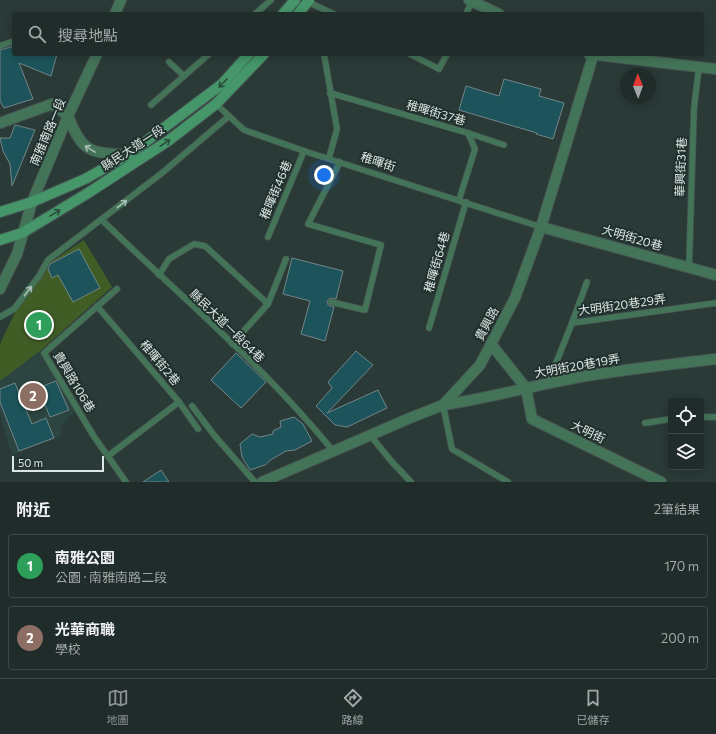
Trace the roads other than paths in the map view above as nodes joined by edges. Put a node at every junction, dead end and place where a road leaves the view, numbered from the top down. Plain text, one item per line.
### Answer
1 (121, 0) edge
2 (271, 0) edge
3 (295, 0) edge
4 (308, 1) edge
5 (471, 1) edge
6 (116, 12) edge
7 (257, 12) edge
8 (285, 12) edge
9 (300, 12) edge
10 (330, 12) edge
11 (467, 12) edge
12 (495, 12) edge
13 (12, 42) edge
14 (0, 46) edge
15 (96, 56) edge
16 (207, 56) edge
17 (246, 56) edge
18 (262, 56) edge
19 (324, 56) edge
20 (414, 56) edge
21 (446, 56) edge
22 (591, 56) edge
23 (600, 56) edge
24 (169, 62) dead end
25 (699, 67) junction
26 (716, 69) edge
27 (184, 76) junction
28 (330, 93) junction
29 (216, 104) junction
30 (151, 105) dead end
31 (68, 116) junction
32 (229, 116) junction
33 (0, 123) edge
34 (468, 133) junction
35 (504, 144) dead end
36 (304, 151) junction
37 (128, 155) junction
38 (329, 158) junction
39 (340, 162) junction
40 (459, 200) junction
41 (32, 202) junction
42 (466, 202) junction
43 (0, 212) edge
44 (102, 220) junction
45 (541, 226) junction
46 (22, 233) junction
47 (268, 237) dead end
48 (0, 240) edge
49 (286, 258) dead end
50 (689, 268) junction
51 (159, 275) junction
52 (716, 276) edge
53 (586, 282) dead end
54 (0, 289) edge
55 (117, 289) dead end
56 (331, 302) dead end
57 (716, 303) edge
58 (268, 304) junction
59 (97, 306) junction
60 (0, 317) edge
61 (572, 322) junction
62 (429, 328) dead end
63 (232, 344) junction
64 (491, 344) junction
65 (716, 359) edge
66 (548, 383) junction
67 (526, 388) junction
68 (179, 402) junction
69 (443, 405) junction
70 (192, 406) dead end
71 (704, 417) edge
72 (716, 417) edge
73 (668, 419) edge
74 (645, 423) dead end
75 (198, 429) dead end
76 (370, 435) junction
77 (333, 451) junction
78 (108, 456) junction
79 (126, 482) edge
80 (255, 482) edge
81 (262, 482) edge
82 (411, 482) edge
83 (508, 482) edge
84 (662, 482) edge

1 - 6 street
2 - 7 lane
3 - 8 main road
4 - 9 main road
4 - 10 lane
5 - 11 lane
5 - 12 street
13 - 14 lane
15 - 31 street, 南雅南路一段
16 - 27 lane
17 -> 37 main road, 縣民大道一段
18 - 29 main road, 縣民大道一段
19 - 28 lane
20 - 21 lane
22 - 45 street, 貴興路
23 - 25 street
24 - 27 lane
25 - 26 street
25 - 50 lane, 華興街31巷
27 - 30 lane
28 - 34 lane, 稚暉街37巷
28 - 38 lane
29 - 32 lane, 稚暉街
46 -> 29 main road, 縣民大道一段
31 - 33 street
37 -> 31 street
31 - 41 street, 南雅南路一段
32 - 36 lane, 稚暉街
44 -> 32 lane
34 - 35 lane
34 - 40 lane, 稚暉街37巷
36 - 38 lane, 稚暉街
36 - 47 lane, 稚暉街46巷
37 - 41 main road, 縣民大道一段
38 - 39 lane, 稚暉街
39 - 40 lane, 稚暉街
39 - 56 lane
40 - 42 lane, 稚暉街
41 - 43 main road, 縣民大道一段
41 - 46 street, 南雅南路一段
42 - 45 lane, 稚暉街
42 - 62 lane, 稚暉街64巷
44 - 51 lane, 縣民大道一段64巷
60 -> 44 lane
45 - 50 street, 大明街20巷
45 - 64 street, 貴興路
46 - 48 main road, 縣民大道一段
46 - 54 street, 南雅南路一段
49 - 58 lane
50 - 52 street, 大明街20巷
51 - 58 lane
51 - 63 lane, 縣民大道一段64巷
53 - 61 lane
55 - 59 lane, 貴興路106巷
57 - 61 lane, 大明街20巷29弄
58 - 63 lane
59 - 68 lane, 稚暉街2巷
59 - 78 lane, 貴興路106巷
61 - 66 lane, 大明街20巷29弄
63 - 77 lane, 縣民大道一段64巷
64 - 67 street
64 - 69 street, 貴興路
65 - 66 street, 大明街20巷19弄
66 - 67 street, 大明街20巷19弄
67 - 69 street, 大明街20巷19弄
67 - 84 street, 大明街
68 - 75 lane
68 - 78 lane, 稚暉街2巷
69 - 76 street, 貴興路
69 - 83 lane
70 - 80 lane
71 - 72 lane
73 - 74 lane
76 - 77 street, 貴興路
76 - 82 lane
77 - 81 street, 貴興路
78 - 79 lane, 貴興路106巷

